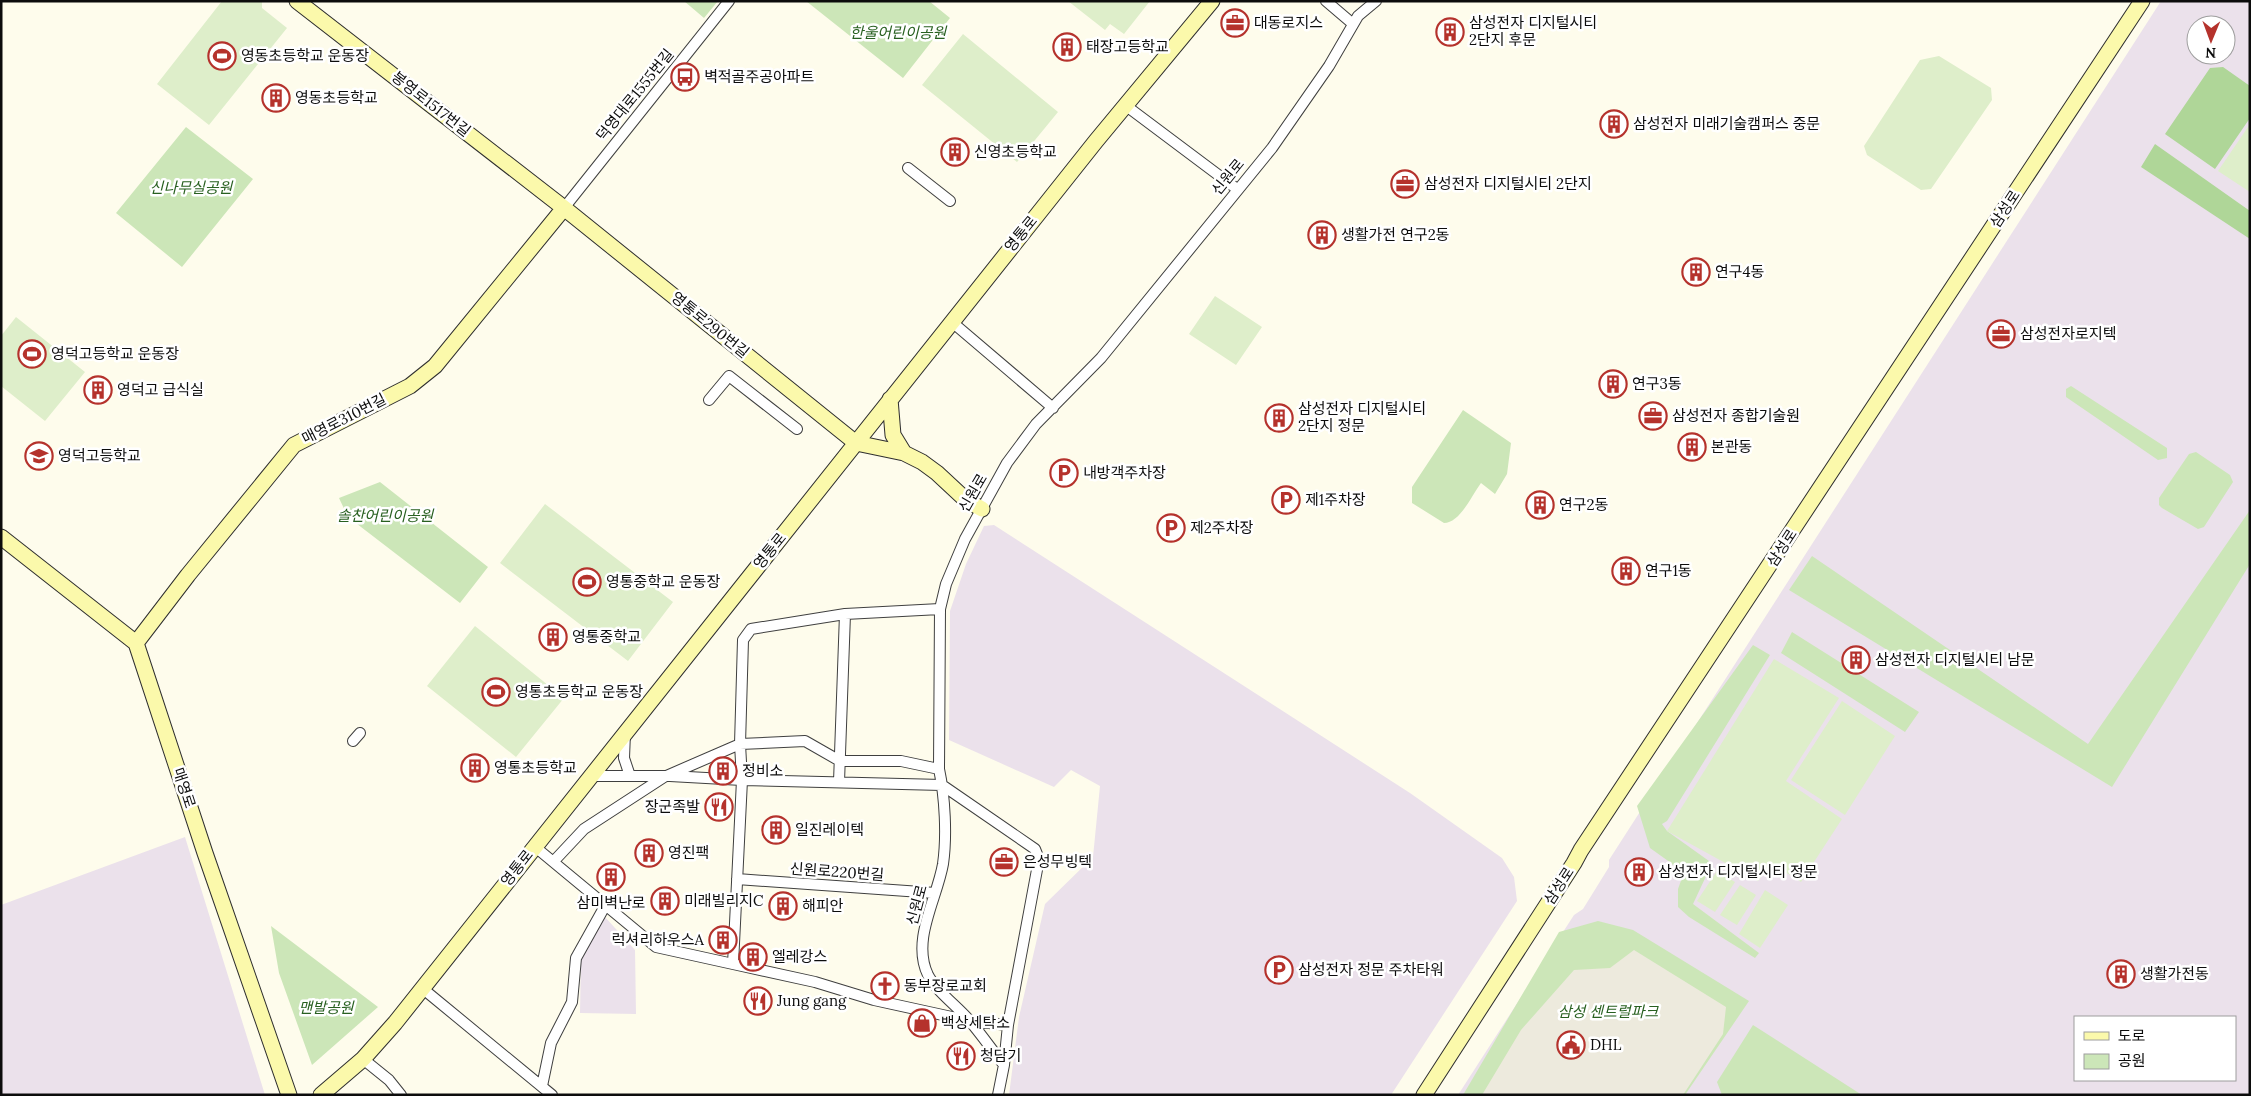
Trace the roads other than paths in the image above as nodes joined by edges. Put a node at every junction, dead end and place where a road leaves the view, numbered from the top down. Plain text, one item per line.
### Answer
1 (297, 1) edge
2 (729, 1) edge
3 (1212, 1) edge
4 (1326, 1) edge
5 (1376, 1) edge
6 (2142, 1) edge
7 (1353, 24) junction
8 (1125, 105) junction
9 (908, 168) dead end
10 (1238, 189) junction
11 (950, 201) dead end
12 (564, 208) junction
13 (952, 322) junction
14 (890, 399) junction
15 (709, 400) dead end
16 (1053, 408) junction
17 (797, 429) dead end
18 (856, 443) junction
19 (904, 453) junction
20 (982, 509) junction
21 (1, 538) edge
22 (940, 609) junction
23 (845, 614) junction
24 (136, 643) junction
25 (625, 733) junction
26 (740, 744) junction
27 (840, 761) junction
28 (939, 769) junction
29 (592, 776) junction
30 (630, 776) junction
31 (664, 777) junction
32 (742, 780) junction
33 (839, 782) junction
34 (942, 785) junction
35 (534, 846) junction
36 (554, 861) junction
37 (737, 879) junction
38 (935, 893) junction
39 (605, 906) junction
40 (733, 964) junction
41 (422, 988) junction
42 (970, 1021) junction
43 (1008, 1025) junction
44 (363, 1059) junction
45 (1004, 1065) junction
46 (542, 1086) junction
47 (289, 1095) edge
48 (321, 1095) edge
49 (401, 1095) edge
50 (552, 1095) edge
51 (998, 1095) edge
52 (1424, 1095) edge

1 - 12 street, 봉영로1517번길
2 - 12 street, 덕영대로1555번길
3 - 8 street, 영통로
4 - 7 street
5 - 7 street, 신원로
6 - 52 street, 삼성로
7 - 10 street, 신원로
8 - 10 street
8 - 13 street, 영통로
9 - 11 street
10 - 16 street, 신원로
12 - 18 street, 영통로290번길
12 - 24 street, 매영로310번길
13 - 14 street, 영통로
13 - 16 street
14 - 18 street, 영통로
14 - 19 street
15 - 17 street
16 - 20 street, 신원로
18 - 19 street
18 - 25 street, 영통로
19 - 20 street
20 - 22 street, 신원로
21 - 24 street
22 - 23 street
22 - 28 street, 신원로
23 - 26 street
23 - 27 street
24 - 47 street, 매영로
25 - 29 street, 영통로
25 - 30 street
26 - 27 street
26 - 31 street
26 - 32 street
27 - 28 street
27 - 33 street
28 - 34 street, 신원로
29 - 30 street
29 - 35 street, 영통로
30 - 31 street
31 - 32 street
31 - 36 street
32 - 33 street
32 - 37 street
33 - 34 street
34 - 38 street, 신원로
34 - 43 street
35 - 36 street
35 - 41 street, 영통로
36 - 39 street
37 - 38 street, 신원로220번길
37 - 40 street
38 - 42 street, 신원로
39 - 40 street
39 - 46 street
40 - 42 street
41 - 44 street, 영통로
41 - 46 street
42 - 43 street
42 - 45 street, 신원로
43 - 45 street
44 - 48 street, 영통로
44 - 49 street
45 - 51 street
46 - 50 street

